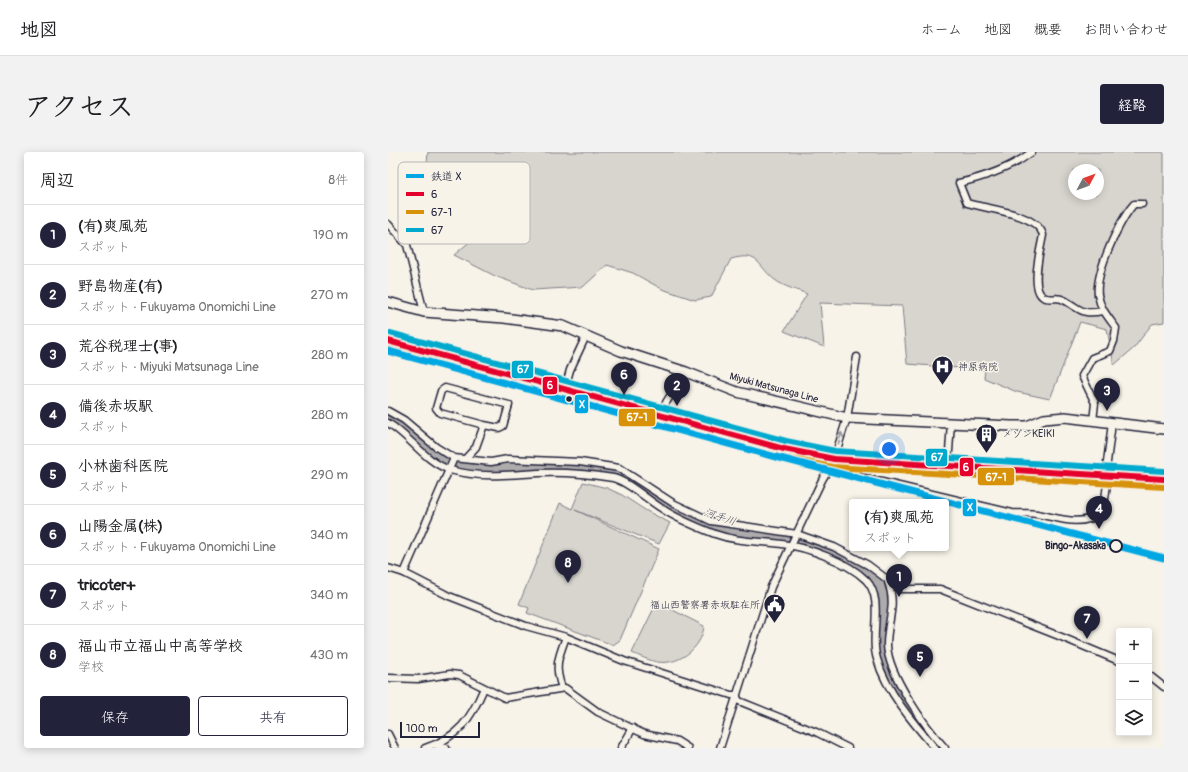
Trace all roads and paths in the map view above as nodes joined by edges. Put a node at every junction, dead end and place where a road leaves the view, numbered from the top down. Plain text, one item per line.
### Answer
1 (1032, 152) edge
2 (1142, 204) dead end
3 (388, 224) edge
4 (398, 235) edge
5 (406, 244) edge
6 (388, 302) edge
7 (1103, 311) junction
8 (424, 312) junction
9 (586, 336) junction
10 (388, 341) edge
11 (857, 357) dead end
12 (686, 372) junction
13 (565, 388) junction
14 (388, 412) edge
15 (661, 415) junction
16 (847, 418) junction
17 (1094, 421) junction
18 (951, 422) junction
19 (388, 423) edge
20 (1112, 423) junction
21 (484, 425) junction
22 (1164, 429) edge
23 (453, 458) junction
24 (466, 458) junction
25 (832, 462) junction
26 (948, 466) junction
27 (450, 469) junction
28 (1108, 477) junction
29 (1164, 479) edge
30 (797, 535) junction
31 (792, 545) junction
32 (388, 568) edge
33 (404, 574) junction
34 (888, 582) junction
35 (566, 638) junction
36 (1116, 660) edge
37 (1152, 677) edge
38 (388, 678) edge
39 (1164, 687) edge
40 (484, 688) junction
41 (562, 688) junction
42 (736, 695) junction
43 (633, 728) junction
44 (388, 734) edge
45 (434, 745) junction
46 (395, 748) edge
47 (425, 748) edge
48 (446, 748) edge
49 (621, 748) edge
50 (688, 748) edge
51 (720, 748) edge
52 (848, 748) edge
53 (935, 748) edge
54 (945, 748) edge

1 - 7 street
2 - 7 street
3 - 4 street
5 - 8 street
6 - 8 main road, Miyuki Matsunaga Line
7 - 17 street
8 - 9 main road, Miyuki Matsunaga Line
9 - 12 main road, Miyuki Matsunaga Line
9 - 13 street
10 - 13 main road
11 - 16 street
12 - 15 street
12 - 16 main road, Miyuki Matsunaga Line
13 - 15 main road
14 - 23 street
15 - 25 main road
16 - 18 main road, Miyuki Matsunaga Line
25 -> 16 street
17 - 18 main road, Miyuki Matsunaga Line
17 - 20 main road, Miyuki Matsunaga Line
18 - 26 street
19 - 27 street
20 - 22 main road, Miyuki Matsunaga Line
20 - 28 street
21 - 21 street
21 - 24 street
23 - 24 street
23 - 27 street
24 - 30 street
25 - 26 main road
25 - 28 street
25 - 30 street
26 - 28 main road
27 - 31 street
27 - 33 street
28 - 29 main road
30 - 31 street
30 - 34 street
31 - 42 street
31 - 53 street
32 - 33 street
33 - 35 street
34 - 36 street
34 - 54 street
35 - 41 street
35 - 42 street
37 - 39 street
38 - 40 street
40 - 41 street
40 - 45 street
41 - 43 street
42 - 51 street
42 - 52 street
43 - 49 street
43 - 50 street
44 - 46 street
45 - 47 street
45 - 48 street

